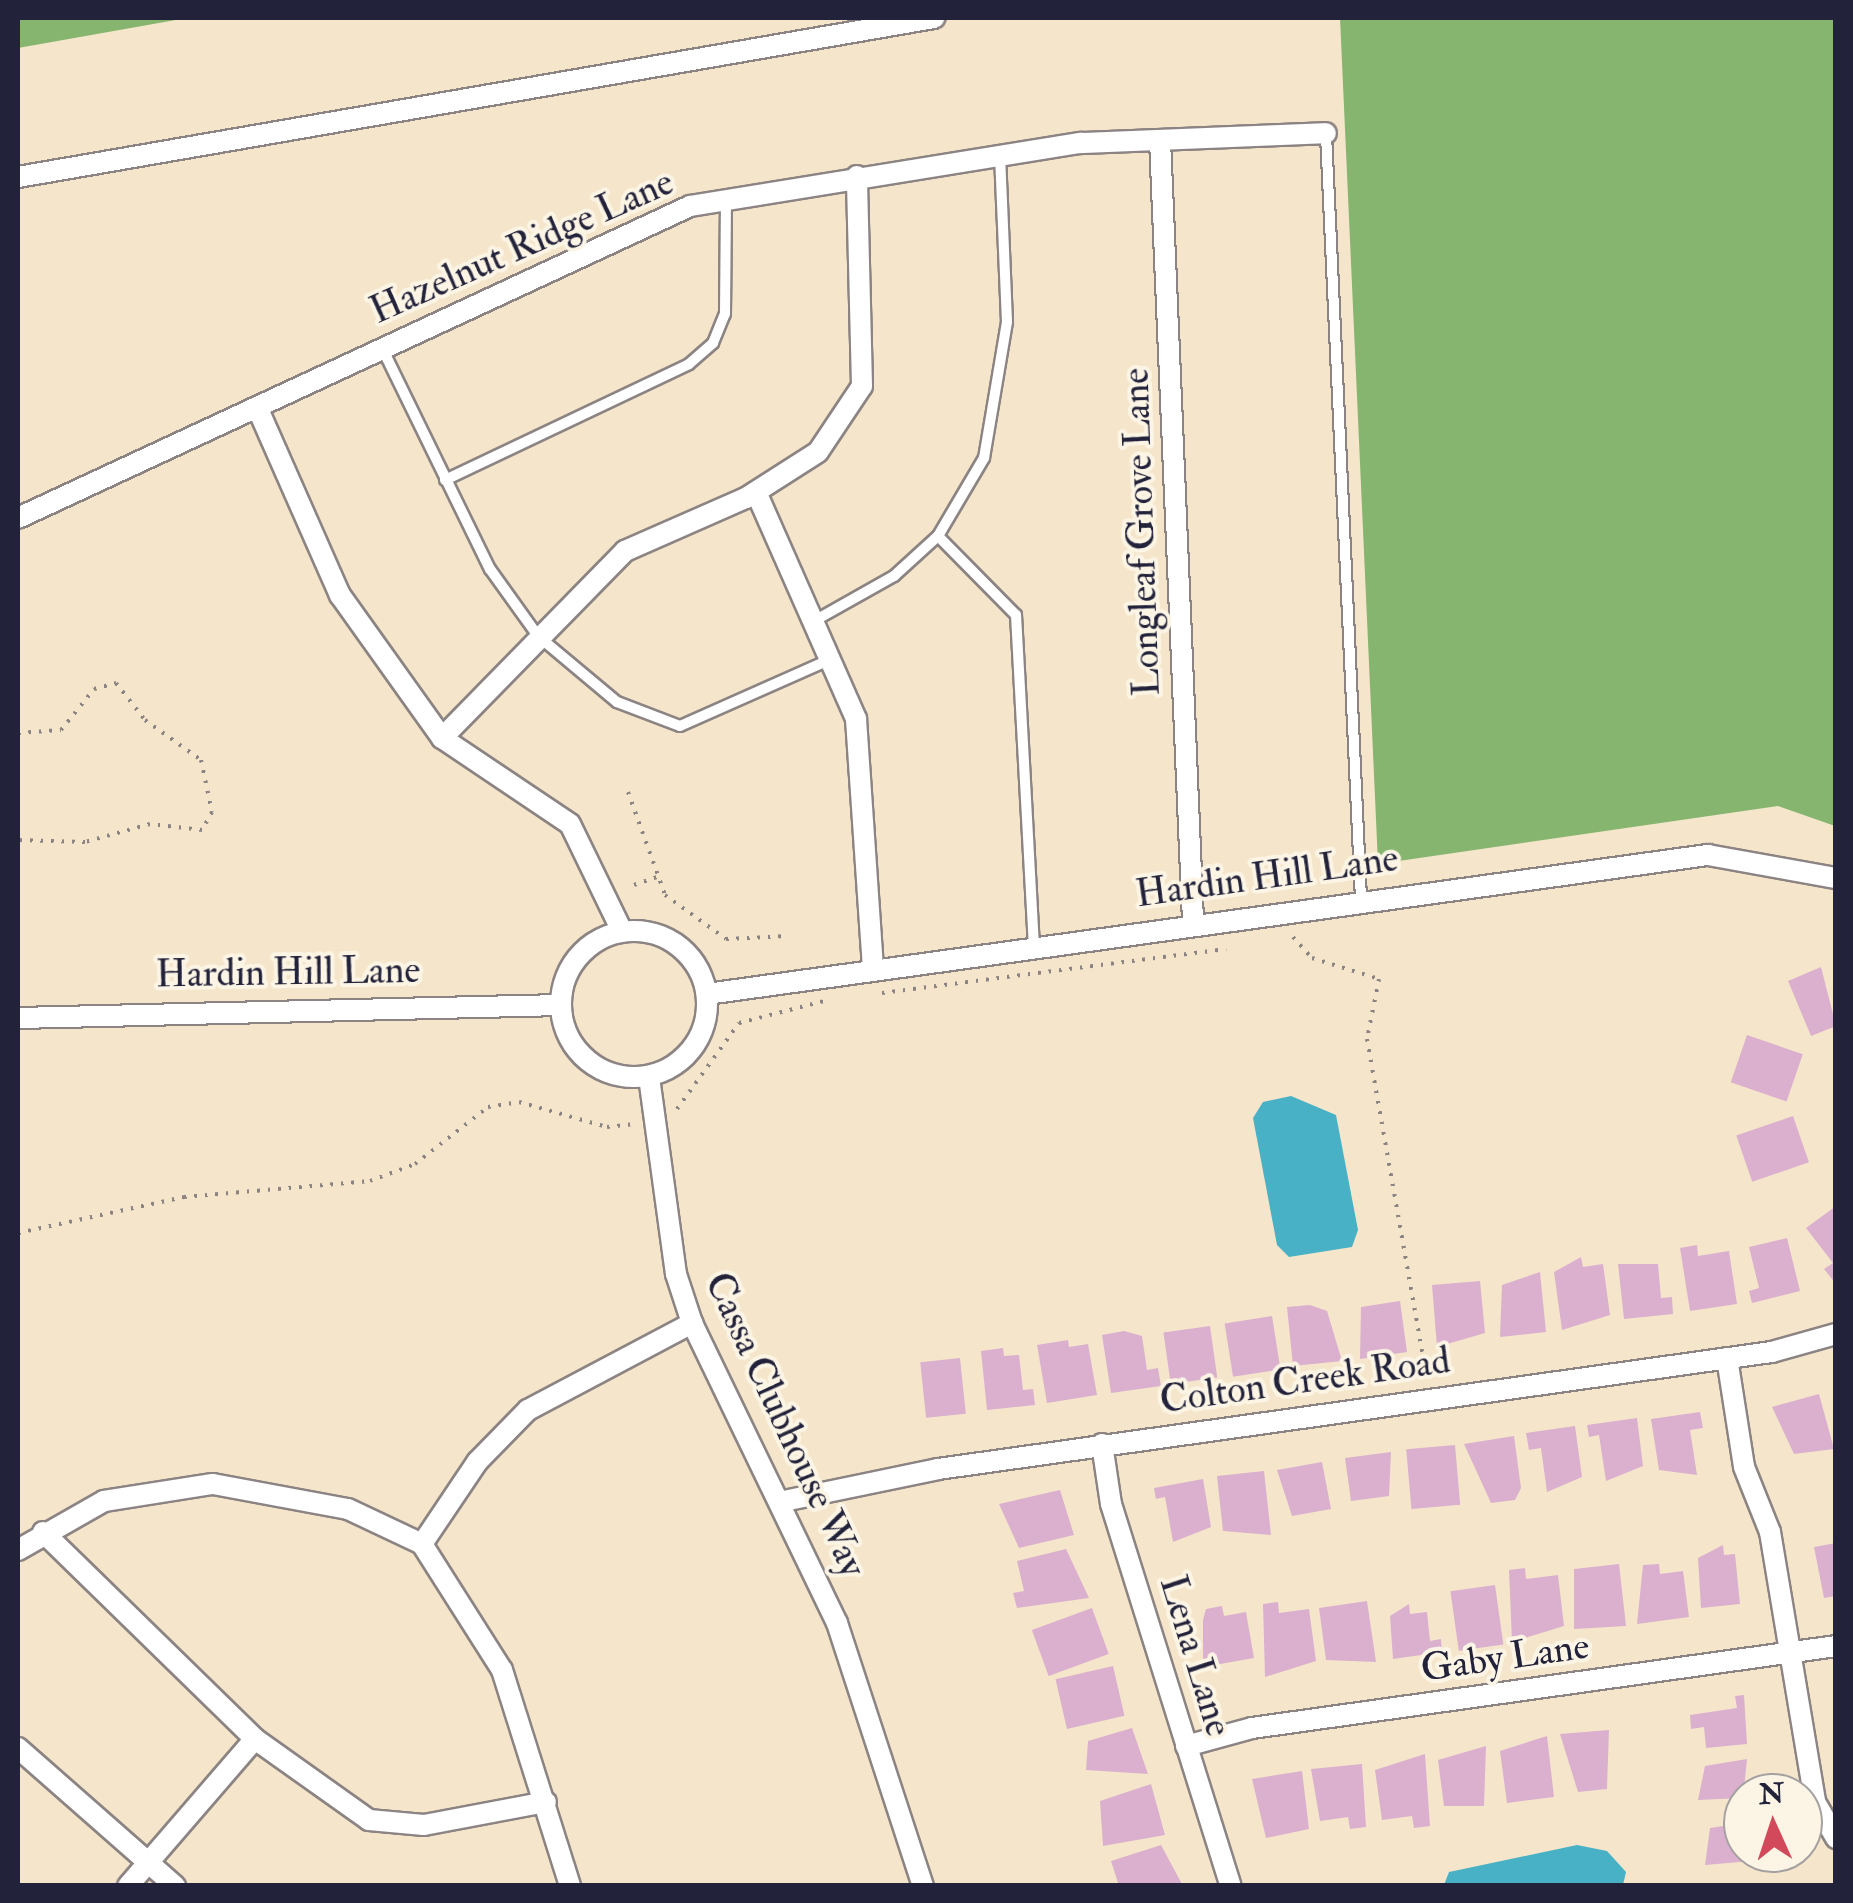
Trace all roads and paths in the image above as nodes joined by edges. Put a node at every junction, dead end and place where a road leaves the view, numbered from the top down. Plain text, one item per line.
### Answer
1 (934, 18) edge
2 (1326, 133) joint
3 (1160, 140) junction
4 (1000, 155) junction
5 (857, 176) junction
6 (18, 177) edge
7 (726, 200) junction
8 (382, 349) junction
9 (256, 407) junction
10 (445, 480) junction
11 (756, 492) junction
12 (18, 518) edge
13 (938, 536) junction
14 (814, 621) junction
15 (538, 636) junction
16 (831, 659) junction
17 (18, 733) edge
18 (442, 738) junction
19 (628, 792) dead end
20 (18, 840) edge
21 (656, 877) junction
22 (1836, 878) edge
23 (634, 885) dead end
24 (1360, 899) junction
25 (1194, 922) junction
26 (622, 931) junction
27 (787, 936) dead end
28 (1293, 937) dead end
29 (1034, 946) junction
30 (1226, 949) dead end
31 (873, 970) junction
32 (873, 993) dead end
33 (707, 994) junction
34 (839, 997) dead end
35 (560, 1006) junction
36 (18, 1018) edge
37 (650, 1076) junction
38 (665, 1118) dead end
39 (636, 1124) dead end
40 (18, 1233) edge
41 (692, 1323) junction
42 (1836, 1334) edge
43 (1727, 1358) junction
44 (1427, 1379) dead end
45 (1102, 1444) junction
46 (784, 1500) junction
47 (43, 1532) junction
48 (422, 1544) junction
49 (18, 1550) edge
50 (1836, 1646) edge
51 (1789, 1654) junction
52 (255, 1740) junction
53 (1186, 1746) junction
54 (18, 1748) edge
55 (546, 1802) junction
56 (1836, 1838) edge
57 (147, 1862) junction
58 (128, 1886) edge
59 (176, 1886) edge
60 (570, 1886) edge
61 (923, 1886) edge
62 (1232, 1886) edge

1 - 6 street
2 - 3 street, Hazelnut Ridge Lane
2 - 24 lane
3 - 4 street, Hazelnut Ridge Lane
3 - 25 street, Longleaf Grove Lane
4 - 5 street, Hazelnut Ridge Lane
4 - 13 lane
5 - 7 street, Hazelnut Ridge Lane
5 - 11 street
7 - 8 street, Hazelnut Ridge Lane
7 - 10 lane
8 - 9 street, Hazelnut Ridge Lane
8 - 10 lane
9 - 12 street, Hazelnut Ridge Lane
9 - 18 street
10 - 15 lane
11 - 14 street
11 - 15 street
13 - 14 lane
13 - 29 lane
14 - 16 street
15 - 16 lane
15 - 18 street
16 - 31 street
17 - 20 path
18 - 26 street
19 - 21 path
21 - 23 path
21 - 27 path
22 - 24 street, Hardin Hill Lane
24 - 25 street, Hardin Hill Lane
25 - 29 street, Hardin Hill Lane
26 - 33 street
26 - 35 street
28 - 44 path
29 - 31 street, Hardin Hill Lane
30 - 32 path
31 - 33 street, Hardin Hill Lane
33 - 37 street
34 - 38 path
35 - 36 street, Hardin Hill Lane
35 - 37 street
37 - 41 street, Cassa Clubhouse Way
39 - 40 path
41 - 46 street, Cassa Clubhouse Way
41 - 48 street
42 - 43 street, Colton Creek Road
43 - 45 street, Colton Creek Road
43 - 51 street
45 - 46 street, Colton Creek Road
45 - 53 street, Lena Lane
46 - 61 street, Cassa Clubhouse Way
47 - 48 street
47 - 49 street
47 - 52 street
48 - 55 street
50 - 51 street, Gaby Lane
51 - 53 street, Gaby Lane
51 - 56 street
52 - 55 street
52 - 57 street
53 - 62 street, Lena Lane
54 - 57 street
55 - 60 street
57 - 58 street
57 - 59 street

